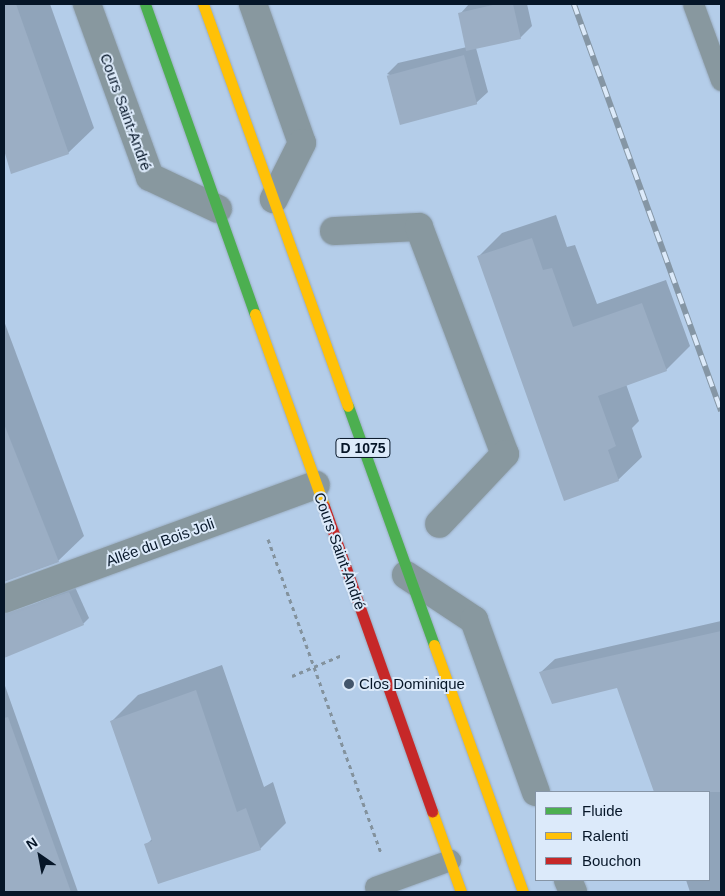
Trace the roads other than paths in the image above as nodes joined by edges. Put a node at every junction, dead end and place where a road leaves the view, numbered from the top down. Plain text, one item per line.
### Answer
1 (87, 4) edge
2 (145, 4) edge
3 (203, 4) edge
4 (253, 4) edge
5 (693, 4) edge
6 (721, 80) edge
7 (274, 199) junction
8 (218, 209) junction
9 (334, 231) dead end
10 (316, 485) junction
11 (439, 524) dead end
12 (406, 575) junction
13 (4, 599) edge
14 (536, 791) edge
15 (450, 860) junction
16 (386, 887) edge
17 (461, 892) edge
18 (523, 892) edge

1 - 8 street, Cours Saint-André
2 - 8 main road, Cours Saint-André
3 - 7 main road, D 1075
4 - 7 street
5 - 6 lane
7 - 12 main road, D 1075
8 - 10 main road, Cours Saint-André
9 - 11 street
10 - 13 street, Allée du Bois Joli
10 - 15 main road, Cours Saint-André
12 - 14 street
12 - 18 main road, D 1075
15 - 16 lane
15 - 17 main road, Cours Saint-André

